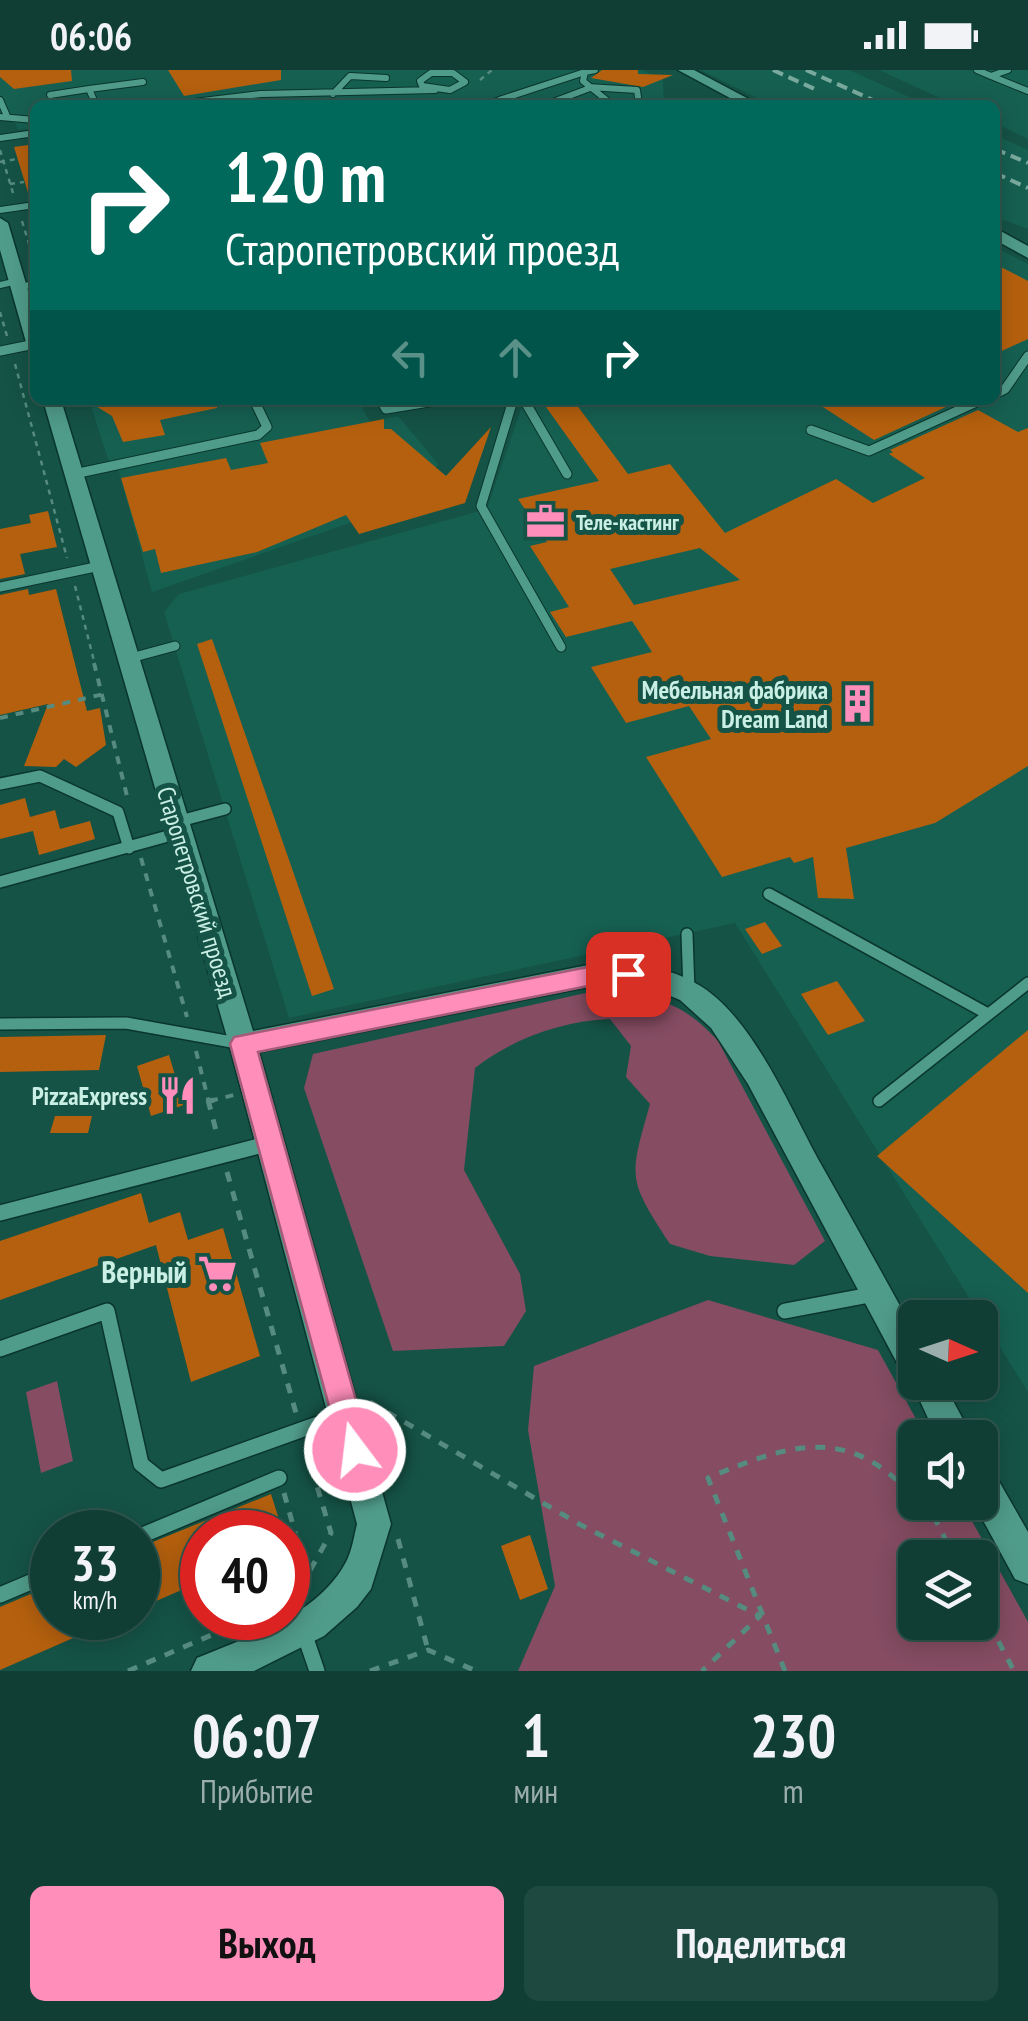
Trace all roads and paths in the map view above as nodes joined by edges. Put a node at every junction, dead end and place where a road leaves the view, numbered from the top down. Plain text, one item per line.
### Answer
1 (425, 70) edge
2 (460, 70) edge
3 (472, 70) edge
4 (595, 70) edge
5 (684, 70) edge
6 (977, 70) edge
7 (1008, 70) edge
8 (410, 72) edge
9 (444, 72) edge
10 (585, 72) edge
11 (991, 76) junction
12 (386, 78) dead end
13 (142, 82) dead end
14 (420, 82) junction
15 (464, 82) junction
16 (458, 88) junction
17 (589, 88) junction
18 (89, 89) junction
19 (435, 90) junction
20 (1028, 91) edge
21 (50, 94) dead end
22 (261, 94) junction
23 (333, 94) junction
24 (390, 94) junction
25 (502, 99) edge
26 (0, 100) edge
27 (94, 100) edge
28 (211, 100) edge
29 (266, 100) edge
30 (448, 100) edge
31 (558, 100) edge
32 (605, 100) edge
33 (638, 100) edge
34 (743, 100) edge
35 (3, 117) edge
36 (30, 120) edge
37 (30, 134) edge
38 (0, 138) edge
39 (0, 150) edge
40 (18, 160) dead end
41 (1, 162) edge
42 (24, 182) dead end
43 (10, 184) junction
44 (0, 187) edge
45 (30, 203) edge
46 (16, 204) junction
47 (0, 207) edge
48 (0, 223) edge
49 (1000, 236) edge
50 (30, 247) edge
51 (1028, 253) edge
52 (22, 289) edge
53 (0, 312) edge
54 (30, 322) edge
55 (30, 344) edge
56 (11, 349) junction
57 (0, 351) edge
58 (1028, 356) edge
59 (1000, 392) edge
60 (53, 405) edge
61 (256, 405) edge
62 (384, 405) edge
63 (410, 405) edge
64 (511, 405) edge
65 (527, 405) edge
66 (971, 405) edge
67 (811, 430) dead end
68 (74, 474) junction
69 (567, 474) dead end
70 (100, 566) junction
71 (71, 572) junction
72 (0, 587) edge
73 (175, 646) dead end
74 (560, 646) dead end
75 (127, 659) junction
76 (104, 694) junction
77 (0, 718) edge
78 (0, 784) edge
79 (225, 809) dead end
80 (178, 828) junction
81 (133, 847) junction
82 (0, 882) edge
83 (769, 894) dead end
84 (686, 934) dead end
85 (1028, 983) edge
86 (689, 992) junction
87 (988, 1014) junction
88 (0, 1024) edge
89 (192, 1035) junction
90 (243, 1044) junction
91 (879, 1100) dead end
92 (268, 1143) junction
93 (223, 1158) junction
94 (0, 1213) edge
95 (875, 1294) junction
96 (786, 1312) dead end
97 (898, 1335) edge
98 (0, 1349) edge
99 (352, 1405) junction
100 (300, 1430) junction
101 (311, 1465) junction
102 (279, 1478) junction
103 (898, 1482) edge
104 (288, 1510) edge
105 (998, 1513) edge
106 (160, 1529) edge
107 (1028, 1566) edge
108 (310, 1578) edge
109 (30, 1582) edge
110 (0, 1595) edge
111 (310, 1612) edge
112 (760, 1616) junction
113 (201, 1640) edge
114 (253, 1640) edge
115 (305, 1640) edge
116 (998, 1640) edge
117 (128, 1671) edge
118 (210, 1671) edge
119 (316, 1671) edge
120 (371, 1671) edge
121 (476, 1671) edge
122 (702, 1671) edge
123 (785, 1671) edge
124 (1014, 1671) edge

1 - 9 lane
2 - 9 lane
3 - 15 lane
4 - 10 lane
5 - 34 street
6 - 11 lane
7 - 11 lane
8 - 14 lane
9 - 14 lane
9 - 15 lane
10 - 17 lane
10 - 25 lane
11 - 20 lane
12 - 23 lane
13 - 18 lane
14 - 19 lane
14 - 24 lane
15 - 16 lane
16 - 19 lane
16 - 30 lane
17 - 31 lane
17 - 32 lane
17 - 33 lane
18 - 21 lane
18 - 27 lane
19 - 24 lane
22 - 23 lane
22 - 28 lane
22 - 29 lane
23 - 24 lane
26 - 35 lane
35 - 36 lane
37 - 38 lane
39 - 41 path
40 - 41 path
41 - 43 path
42 - 43 path
43 - 44 path
43 - 46 path
45 - 46 lane
46 - 47 lane
46 - 50 path
48 - 52 street
49 - 51 street
52 - 54 street
53 - 56 path
55 - 56 lane
56 - 57 lane
56 - 71 path
58 - 59 lane
60 - 68 street, Старопетровский проезд
61 - 68 lane
62 - 63 lane
64 - 74 lane
65 - 69 lane
66 - 67 lane
68 - 70 street, Старопетровский проезд
70 - 71 lane
70 - 75 street, Старопетровский проезд
71 - 72 lane
71 - 76 path
73 - 75 lane
75 - 80 street, Старопетровский проезд
76 - 77 path
76 - 81 path
78 - 81 lane
79 - 80 lane
80 - 81 lane
80 - 90 street, Старопетровский проезд
81 - 82 lane
81 - 89 path
83 - 87 lane
84 - 86 lane
85 - 87 lane
86 - 90 street
86 - 95 street
87 - 91 lane
88 - 89 lane
89 - 90 lane
89 - 93 path
90 - 92 street, Старопетровский проезд
92 - 93 lane
92 - 99 street, Старопетровский проезд
93 - 94 lane
93 - 100 path
95 - 96 lane
95 - 97 street
98 - 100 lane
99 - 100 lane
99 - 111 street, Старопетровский проезд
99 - 112 path
100 - 101 path
101 - 102 path
101 - 108 path
102 - 104 path
102 - 106 lane
103 - 112 path
105 - 107 street
109 - 110 lane
112 - 122 path
112 - 123 path
113 - 117 path
114 - 118 street, Старопетровский проезд
115 - 119 lane
116 - 124 path
120 - 121 path

